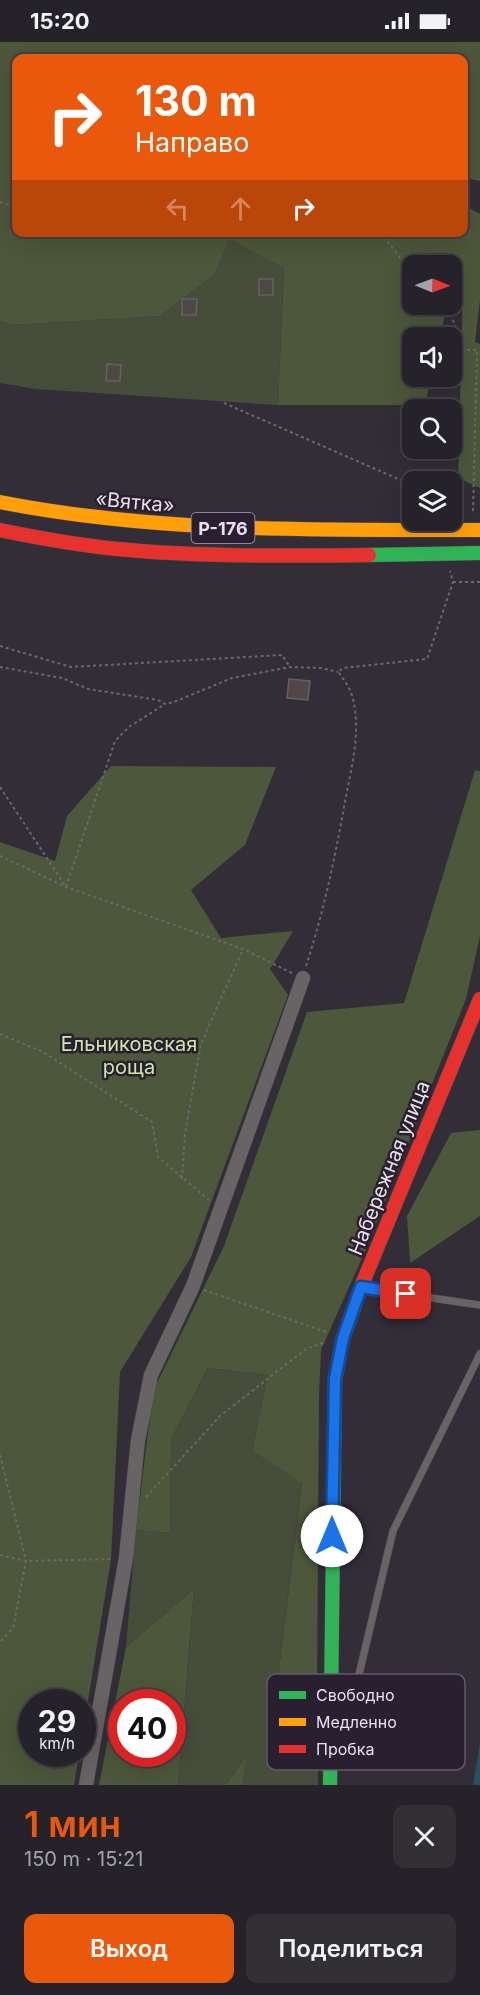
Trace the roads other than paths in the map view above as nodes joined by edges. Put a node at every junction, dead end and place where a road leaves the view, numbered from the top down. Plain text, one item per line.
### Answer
1 (0, 502) edge
2 (0, 530) edge
3 (480, 530) edge
4 (480, 553) edge
5 (303, 978) road end
6 (480, 999) edge
7 (361, 1287) junction
8 (480, 1305) edge
9 (480, 1354) edge
10 (332, 1674) edge
11 (359, 1674) edge
12 (332, 1770) edge
13 (336, 1770) edge
14 (86, 1785) edge
15 (332, 1785) edge

1 - 3 main road, «Вятка» / Р-176
2 - 4 main road, Р-176
5 - 14 street
6 - 7 main road, Набережная улица
7 - 8 lane
7 - 10 main road, Набережная улица
9 - 11 lane
12 - 15 main road, Набережная улица
13 - 15 lane

